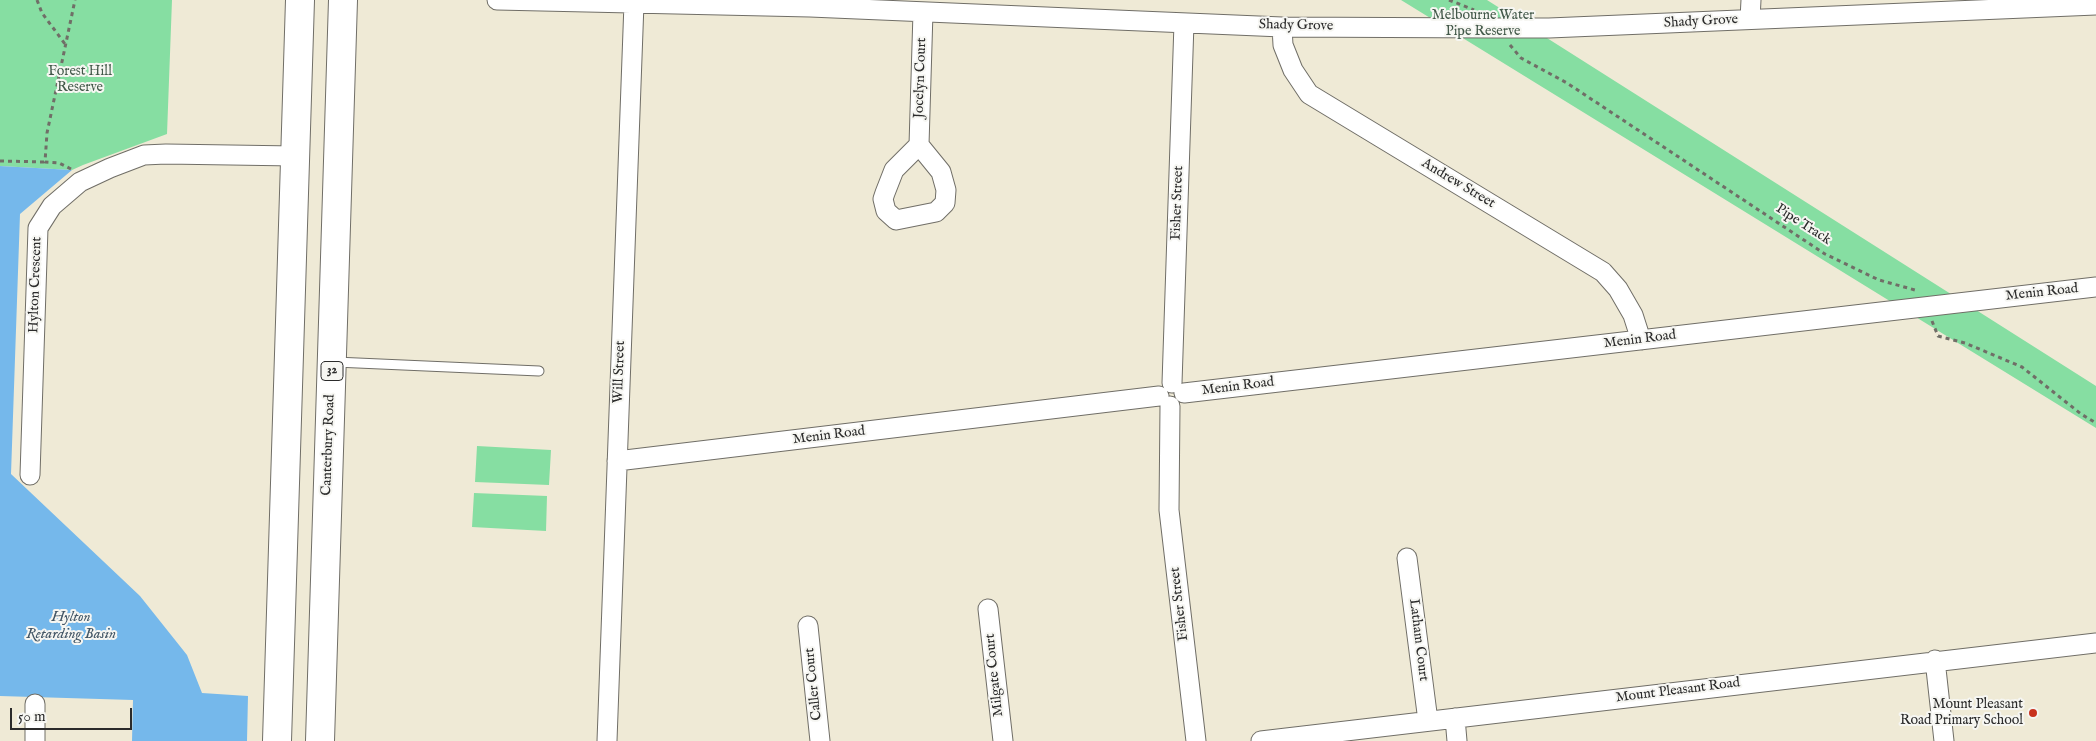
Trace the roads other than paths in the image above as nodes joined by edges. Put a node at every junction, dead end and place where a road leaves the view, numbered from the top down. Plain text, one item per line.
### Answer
1 (300, 0) edge
2 (343, 0) edge
3 (497, 0) edge
4 (1751, 0) edge
5 (627, 2) edge
6 (810, 3) edge
7 (2096, 5) edge
8 (1045, 8) edge
9 (923, 12) junction
10 (1750, 19) junction
11 (1184, 23) junction
12 (1282, 26) junction
13 (919, 145) dead end
14 (295, 156) junction
15 (2096, 287) edge
16 (1641, 340) junction
17 (332, 362) junction
18 (539, 371) dead end
19 (1172, 395) junction
20 (617, 461) junction
21 (30, 474) dead end
22 (1407, 558) dead end
23 (988, 609) dead end
24 (808, 626) dead end
25 (2096, 643) edge
26 (1934, 660) junction
27 (35, 704) dead end
28 (1454, 718) junction
29 (1428, 721) junction
30 (34, 741) edge
31 (277, 741) edge
32 (320, 741) edge
33 (607, 741) edge
34 (820, 741) edge
35 (1003, 741) edge
36 (1196, 741) edge
37 (1261, 741) edge
38 (1457, 741) edge
39 (1944, 741) edge

1 - 14 main road
2 - 17 main road, Canterbury Road / 32
3 - 5 street, Shady Grove
4 - 10 street
5 - 6 street, Shady Grove
5 - 20 street, Will Street
6 - 9 street, Shady Grove
7 - 10 street, Shady Grove
8 - 9 street, Shady Grove
8 - 11 street, Shady Grove
9 - 13 street, Jocelyn Court
10 - 12 street, Shady Grove
11 - 12 street, Shady Grove
11 - 19 street, Fisher Street
12 - 16 street, Andrew Street
14 - 21 street, Hylton Crescent
14 - 31 main road
15 - 16 street, Menin Road
16 - 19 street, Menin Road
17 - 18 lane
17 - 32 main road, Canterbury Road / 32
19 - 20 street, Menin Road
19 - 36 street, Fisher Street
20 - 33 street, Will Street
22 - 29 street, Latham Court
23 - 35 street, Milgate Court
24 - 34 street, Caller Court
25 - 26 street, Mount Pleasant Road
26 - 28 street, Mount Pleasant Road
26 - 39 street
27 - 30 street
28 - 29 street, Mount Pleasant Road
28 - 38 street
29 - 37 street, Mount Pleasant Road

